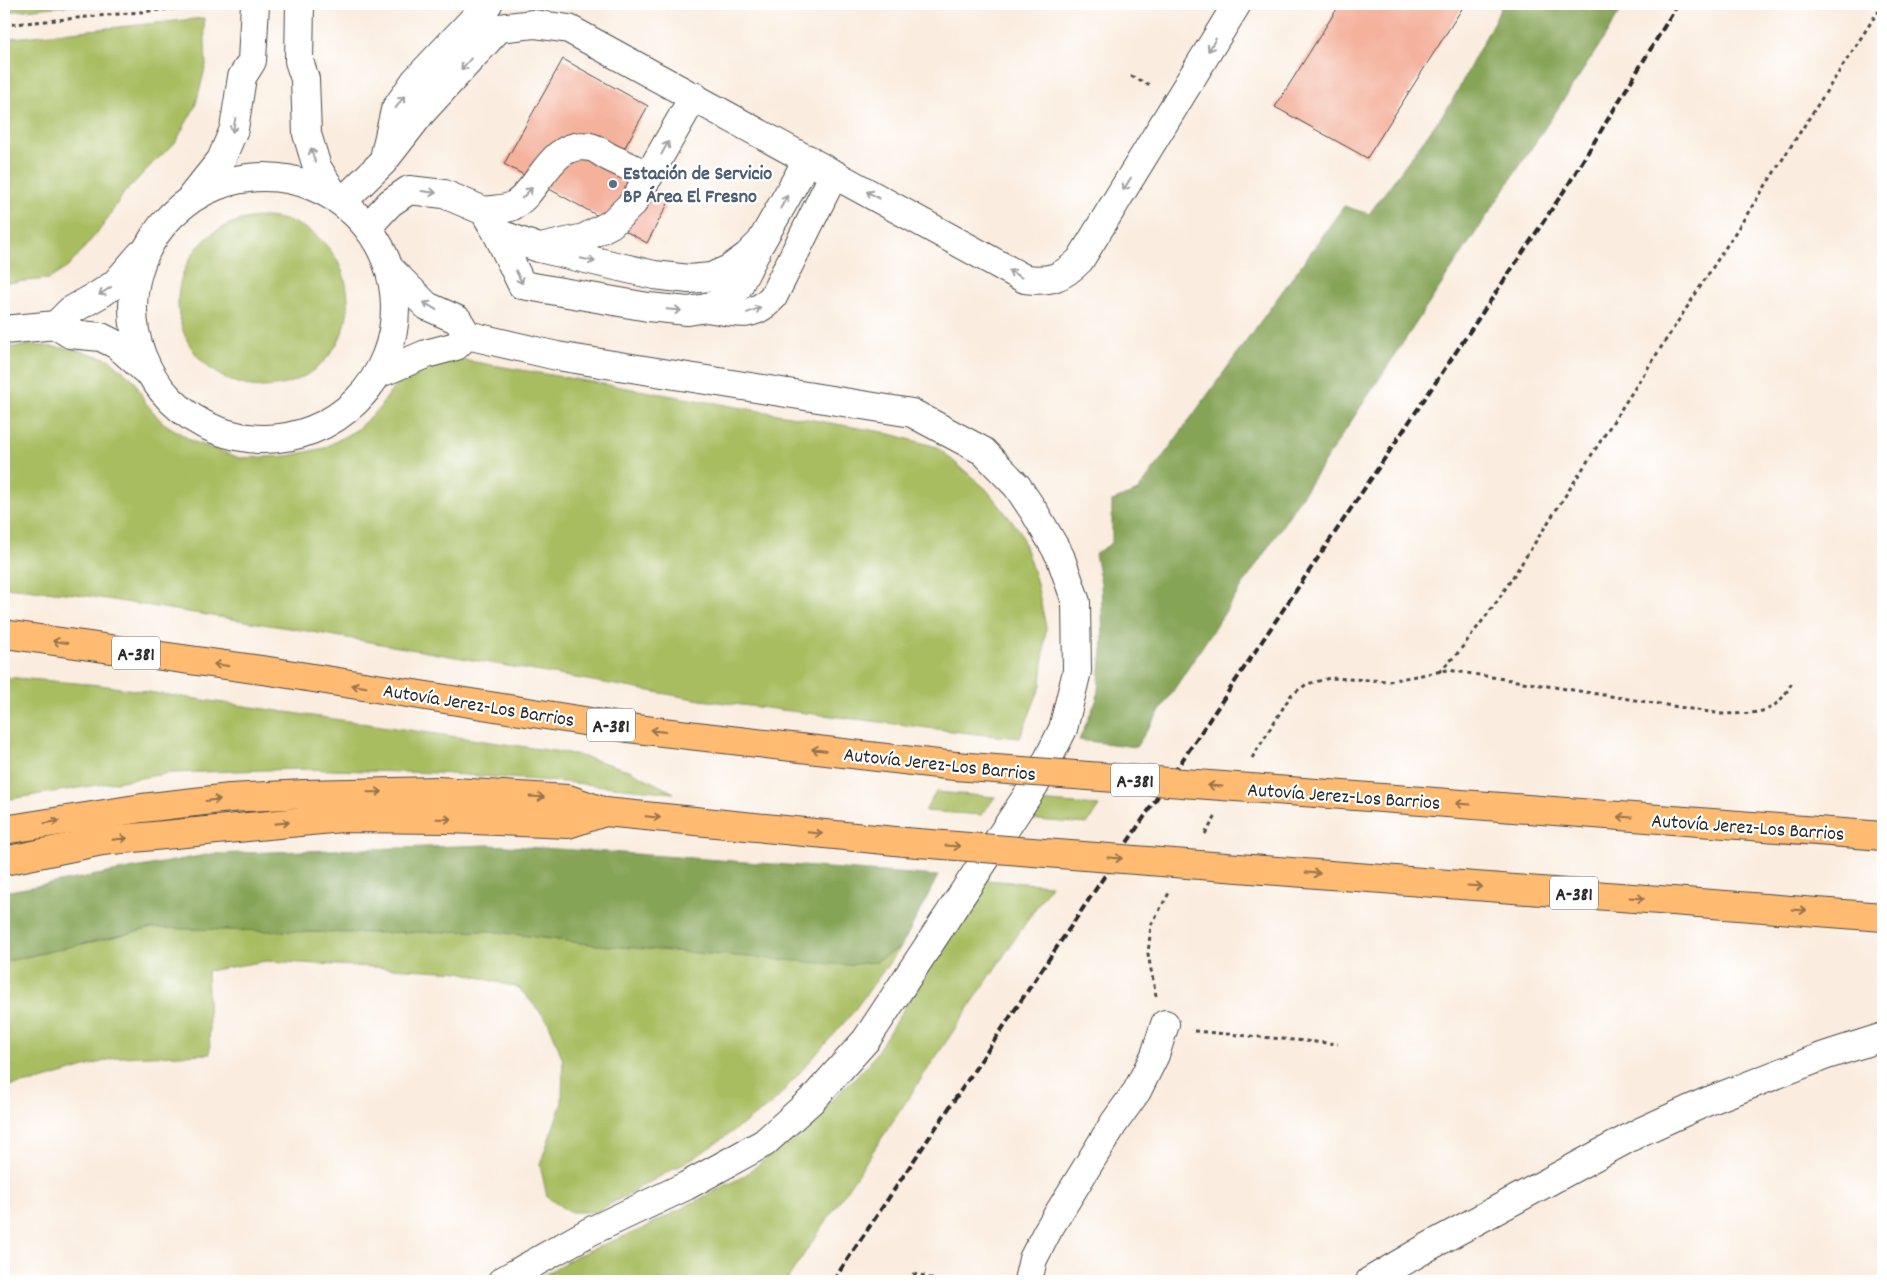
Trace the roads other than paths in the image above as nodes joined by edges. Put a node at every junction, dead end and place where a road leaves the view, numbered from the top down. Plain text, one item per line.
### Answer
1 (236, 4) edge
2 (255, 4) edge
3 (300, 4) edge
4 (316, 4) edge
5 (488, 4) edge
6 (1237, 4) edge
7 (242, 77) junction
8 (306, 79) junction
9 (694, 96) junction
10 (808, 159) junction
11 (383, 162) junction
12 (834, 174) junction
13 (649, 176) junction
14 (339, 200) junction
15 (187, 202) junction
16 (491, 222) junction
17 (374, 227) junction
18 (761, 242) junction
19 (150, 243) junction
20 (539, 248) junction
21 (389, 268) junction
22 (707, 308) junction
23 (56, 325) junction
24 (4, 330) edge
25 (467, 335) junction
26 (150, 374) junction
27 (378, 374) junction
28 (4, 634) edge
29 (605, 812) junction
30 (4, 830) edge
31 (1883, 836) edge
32 (4, 861) edge
33 (1883, 917) edge
34 (1165, 1024) dead end
35 (1883, 1037) edge
36 (502, 1281) edge
37 (1028, 1281) edge
38 (1370, 1281) edge

1 - 7 street
2 - 7 street
3 - 8 street
4 - 8 street
11 -> 5 street
6 -> 12 street
7 -> 15 street
14 -> 8 street
9 - 10 street
9 -> 11 street
13 -> 9 street
10 - 12 street
18 -> 10 street
11 - 14 street
11 - 17 street
22 -> 12 street
16 -> 13 street
13 - 20 street
14 - 15 street
14 - 17 street
15 - 19 street
17 -> 16 street
16 - 20 street
16 -> 22 street
17 - 21 street
20 -> 18 street
18 - 22 street
19 -> 23 street
19 - 26 street
25 -> 21 street
21 - 27 street
23 - 24 street
23 - 26 street
25 - 27 street
25 - 36 street
26 - 27 street
31 -> 28 highway, Autovía Jerez-Los Barrios / A-381, bridge
30 -> 29 highway
32 -> 29 highway
29 -> 33 highway, A-381, bridge
34 - 37 street
35 - 38 street

